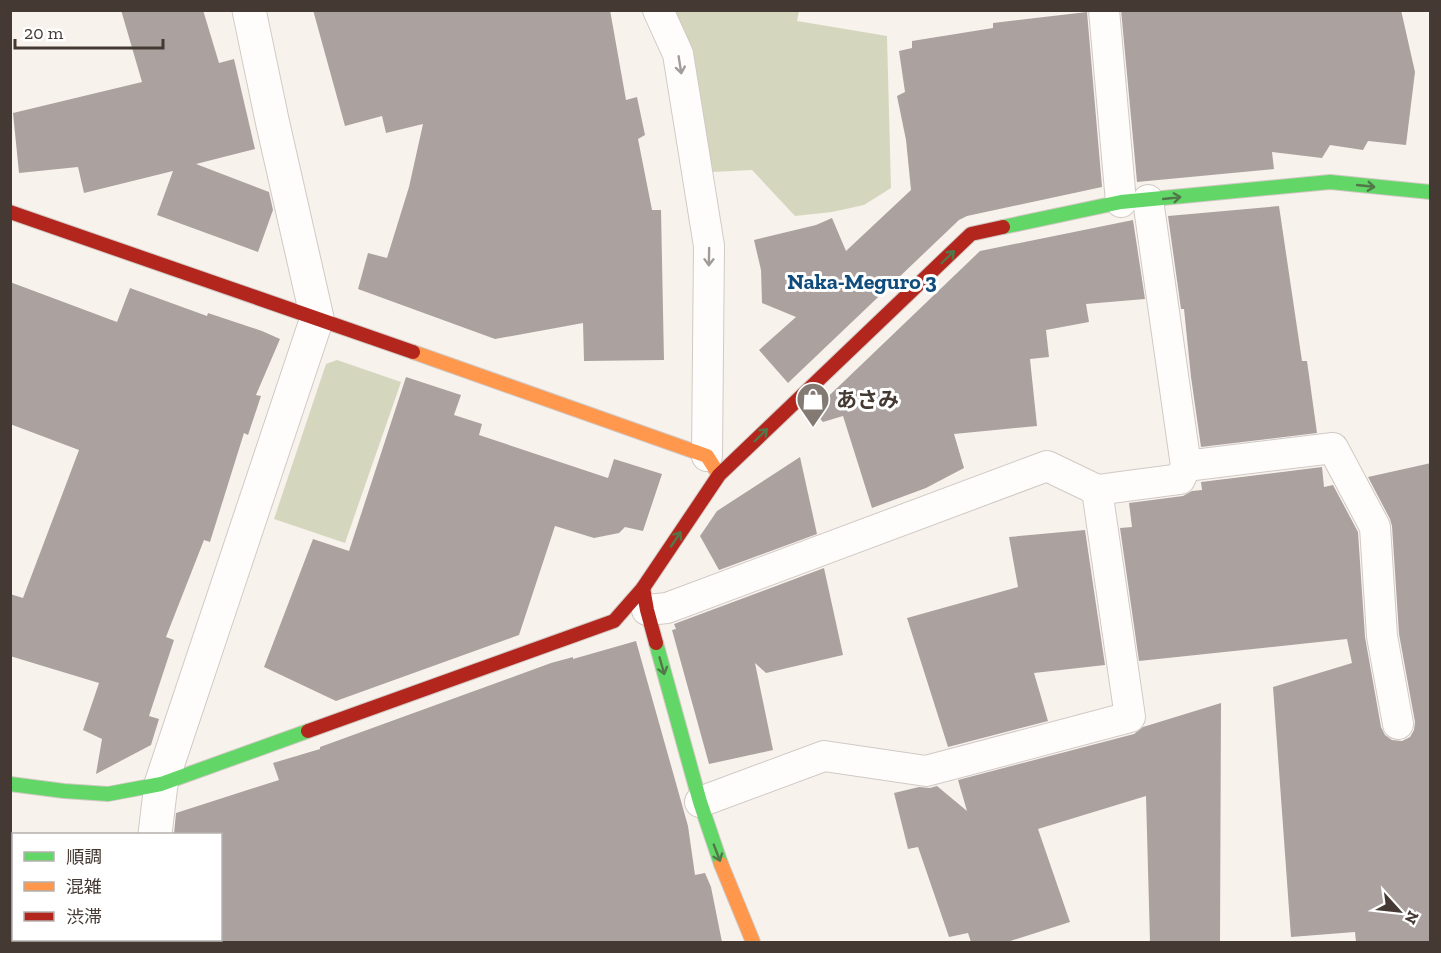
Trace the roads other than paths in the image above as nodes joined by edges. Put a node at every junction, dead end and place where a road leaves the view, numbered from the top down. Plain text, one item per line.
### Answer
1 (249, 10) edge
2 (658, 10) edge
3 (1104, 10) edge
4 (1431, 192) edge
5 (1135, 201) junction
6 (10, 212) edge
7 (317, 318) junction
8 (713, 466) junction
9 (1186, 466) junction
10 (1097, 490) junction
11 (645, 599) junction
12 (1398, 724) dead end
13 (10, 784) edge
14 (161, 784) junction
15 (700, 802) junction
16 (155, 833) edge
17 (753, 942) edge

1 - 7 street
2 -> 8 lane
3 - 5 lane
5 -> 4 street
8 -> 5 street
5 - 9 lane
6 - 7 street
7 - 8 street
7 - 14 street
11 -> 8 street
9 - 10 lane
9 - 12 lane
10 - 11 lane
10 - 15 lane
11 - 14 street
11 -> 15 street
13 - 14 street
14 - 16 street
15 -> 17 street

